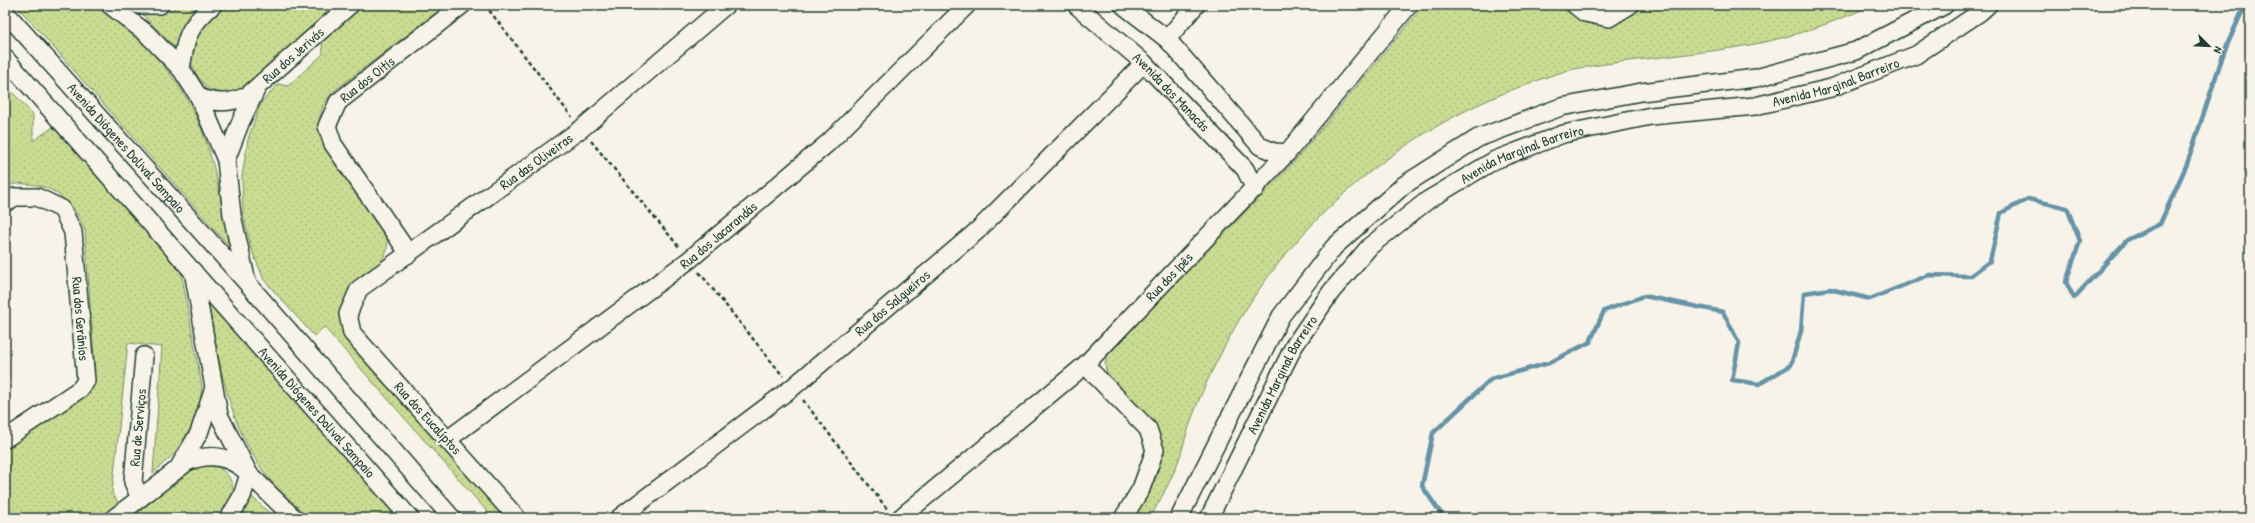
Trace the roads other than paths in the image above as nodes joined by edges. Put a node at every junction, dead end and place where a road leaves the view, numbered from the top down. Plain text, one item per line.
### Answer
1 (110, 5) edge
2 (138, 5) edge
3 (160, 5) edge
4 (212, 5) edge
5 (350, 5) edge
6 (462, 5) edge
7 (726, 5) edge
8 (967, 5) edge
9 (1076, 5) edge
10 (1123, 5) edge
11 (1196, 5) edge
12 (1409, 5) edge
13 (1575, 5) edge
14 (1630, 5) edge
15 (1945, 5) edge
16 (1988, 5) edge
17 (5, 12) edge
18 (1167, 39) junction
19 (5, 58) edge
20 (1144, 63) junction
21 (181, 69) junction
22 (256, 90) junction
23 (199, 97) junction
24 (1287, 153) junction
25 (226, 160) junction
26 (1255, 189) junction
27 (10, 200) edge
28 (409, 254) junction
29 (192, 271) junction
30 (248, 284) junction
31 (348, 314) joint
32 (144, 356) dead end
33 (1085, 365) junction
34 (214, 386) junction
35 (5, 439) edge
36 (447, 440) junction
37 (179, 467) junction
38 (249, 474) junction
39 (140, 498) junction
40 (114, 518) edge
41 (229, 518) edge
42 (294, 518) edge
43 (410, 518) edge
44 (452, 518) edge
45 (517, 518) edge
46 (619, 518) edge
47 (900, 518) edge
48 (1123, 518) edge
49 (1179, 518) edge
50 (1209, 518) edge

1 - 21 street, Avenida Diógenes Dolival Sampaio
2 - 3 street
4 - 21 street
5 - 22 street, Rua dos Jerivás
6 - 28 street, Rua dos Oitis
7 - 28 street, Rua das Oliveiras
8 - 36 street, Rua dos Jacarandás
9 - 20 street, Avenida dos Manacás
10 - 18 street, Avenida dos Manacás
11 - 18 street
12 - 24 street, Rua dos Ipês
13 - 14 street
15 - 49 street, Avenida Marginal Barreiro
16 - 50 street, Avenida Marginal Barreiro
17 - 30 street, Avenida Diógenes Dolival Sampaio
18 - 24 street, Avenida dos Manacás
19 - 29 street, Avenida Diógenes Dolival Sampaio
20 - 26 street, Avenida dos Manacás
20 - 46 street, Rua dos Salgueiros
21 - 23 street, Avenida Diógenes Dolival Sampaio
22 - 23 street, Rua dos Jerivás
22 - 25 street, Rua dos Jerivás
23 - 25 street, Avenida Diógenes Dolival Sampaio
24 - 26 street, Rua dos Ipês
25 - 30 street, Avenida Diógenes Dolival Sampaio
26 - 33 street, Rua dos Ipês
27 - 35 street, Rua dos Gerânios
28 - 31 street, Rua das Oliveiras
29 - 34 street
29 - 43 street, Avenida Diógenes Dolival Sampaio
30 - 44 street, Avenida Diógenes Dolival Sampaio
31 - 36 street, Rua dos Eucalíptos
32 - 39 street, Rua de Serviços
33 - 47 street, Rua dos Ipês
33 - 48 street
34 - 37 street
34 - 38 street
36 - 45 street, Rua dos Eucalíptos
37 - 38 street
37 - 39 street
38 - 41 street
38 - 42 street
39 - 40 street

